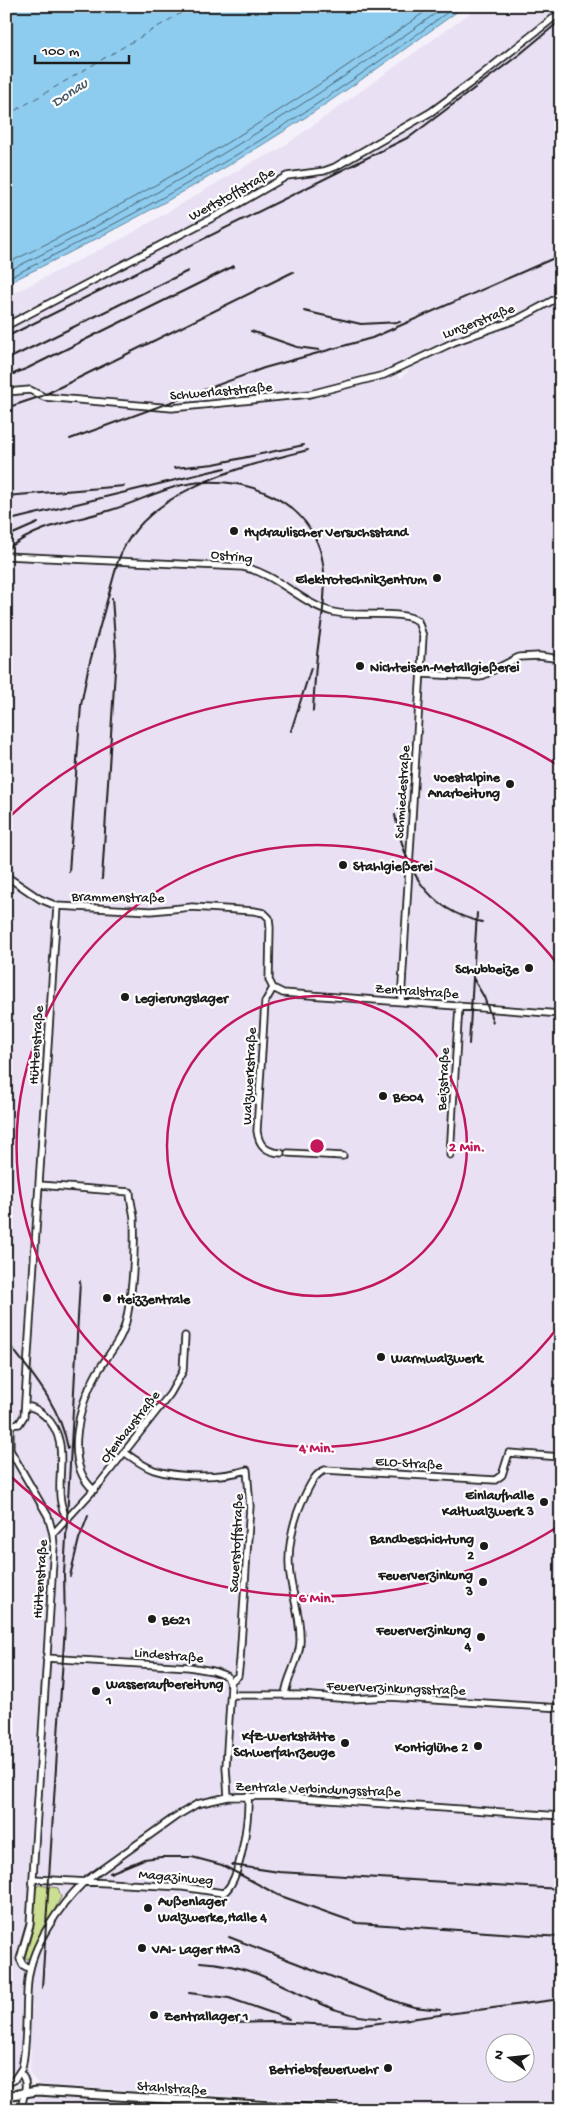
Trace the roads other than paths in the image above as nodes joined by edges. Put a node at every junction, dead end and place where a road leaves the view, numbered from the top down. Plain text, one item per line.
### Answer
1 (561, 12) edge
2 (561, 296) edge
3 (6, 326) edge
4 (405, 366) joint
5 (6, 392) edge
6 (6, 556) edge
7 (561, 659) edge
8 (421, 674) junction
9 (6, 876) edge
10 (57, 906) junction
11 (273, 988) junction
12 (401, 1001) junction
13 (459, 1005) junction
14 (561, 1014) edge
15 (450, 1155) dead end
16 (343, 1156) dead end
17 (39, 1185) junction
18 (185, 1336) dead end
19 (25, 1406) junction
20 (8, 1425) edge
21 (124, 1452) junction
22 (561, 1456) edge
23 (94, 1490) junction
24 (68, 1518) junction
25 (53, 1534) junction
26 (46, 1658) junction
27 (230, 1682) junction
28 (285, 1694) junction
29 (231, 1695) junction
30 (561, 1708) edge
31 (248, 1796) junction
32 (228, 1797) junction
33 (561, 1816) edge
34 (33, 1879) junction
35 (84, 1882) junction
36 (30, 1969) junction
37 (20, 2073) junction
38 (6, 2084) edge
39 (24, 2093) junction
40 (6, 2096) edge
41 (21, 2110) edge
42 (336, 2110) edge

1 - 3 street, Wertstoffstraße
2 - 4 street, Lunzerstraße
4 - 5 street, Schwerlaststraße
6 - 8 street, Ostring
7 - 8 street
8 - 12 street, Schmiedestraße
9 - 10 street, Brammenstraße
10 - 11 street, Brammenstraße
10 - 17 street, Hüttenstraße
11 - 12 street, Zentralstraße
11 - 16 street, Walzwerkstraße
12 - 13 street, Zentralstraße
13 - 14 street, Zentralstraße
13 - 15 street, Beizstraße
17 - 19 street, Hüttenstraße
17 - 23 street
18 - 21 street, Ofenbaustraße
19 - 20 street
19 - 24 street
20 - 25 street
21 - 23 street, Ofenbaustraße
21 - 27 street, Sauerstoffstraße
22 - 28 street, ELO-Straße
23 - 24 street, Ofenbaustraße
24 - 25 street, Hüttenstraße
25 - 26 street, Hüttenstraße
26 - 27 street, Lindestraße
26 - 34 street, Hüttenstraße
27 - 29 street
28 - 29 street, Feuerverzinkungsstraße
28 - 30 street, Feuerverzinkungsstraße
29 - 32 street
31 - 32 street, Zentrale Verbindungsstraße
31 - 33 street, Zentrale Verbindungsstraße
31 - 35 street, Magazinweg
32 - 35 street, Zentrale Verbindungsstraße
34 - 35 street
34 - 36 street, Hüttenstraße
35 - 36 street, Zentrale Verbindungsstraße
36 - 37 street, Zentrale Verbindungsstraße
37 - 38 street
37 - 39 street
39 - 40 street, Stahlstraße
39 - 41 street
39 - 42 street, Stahlstraße

